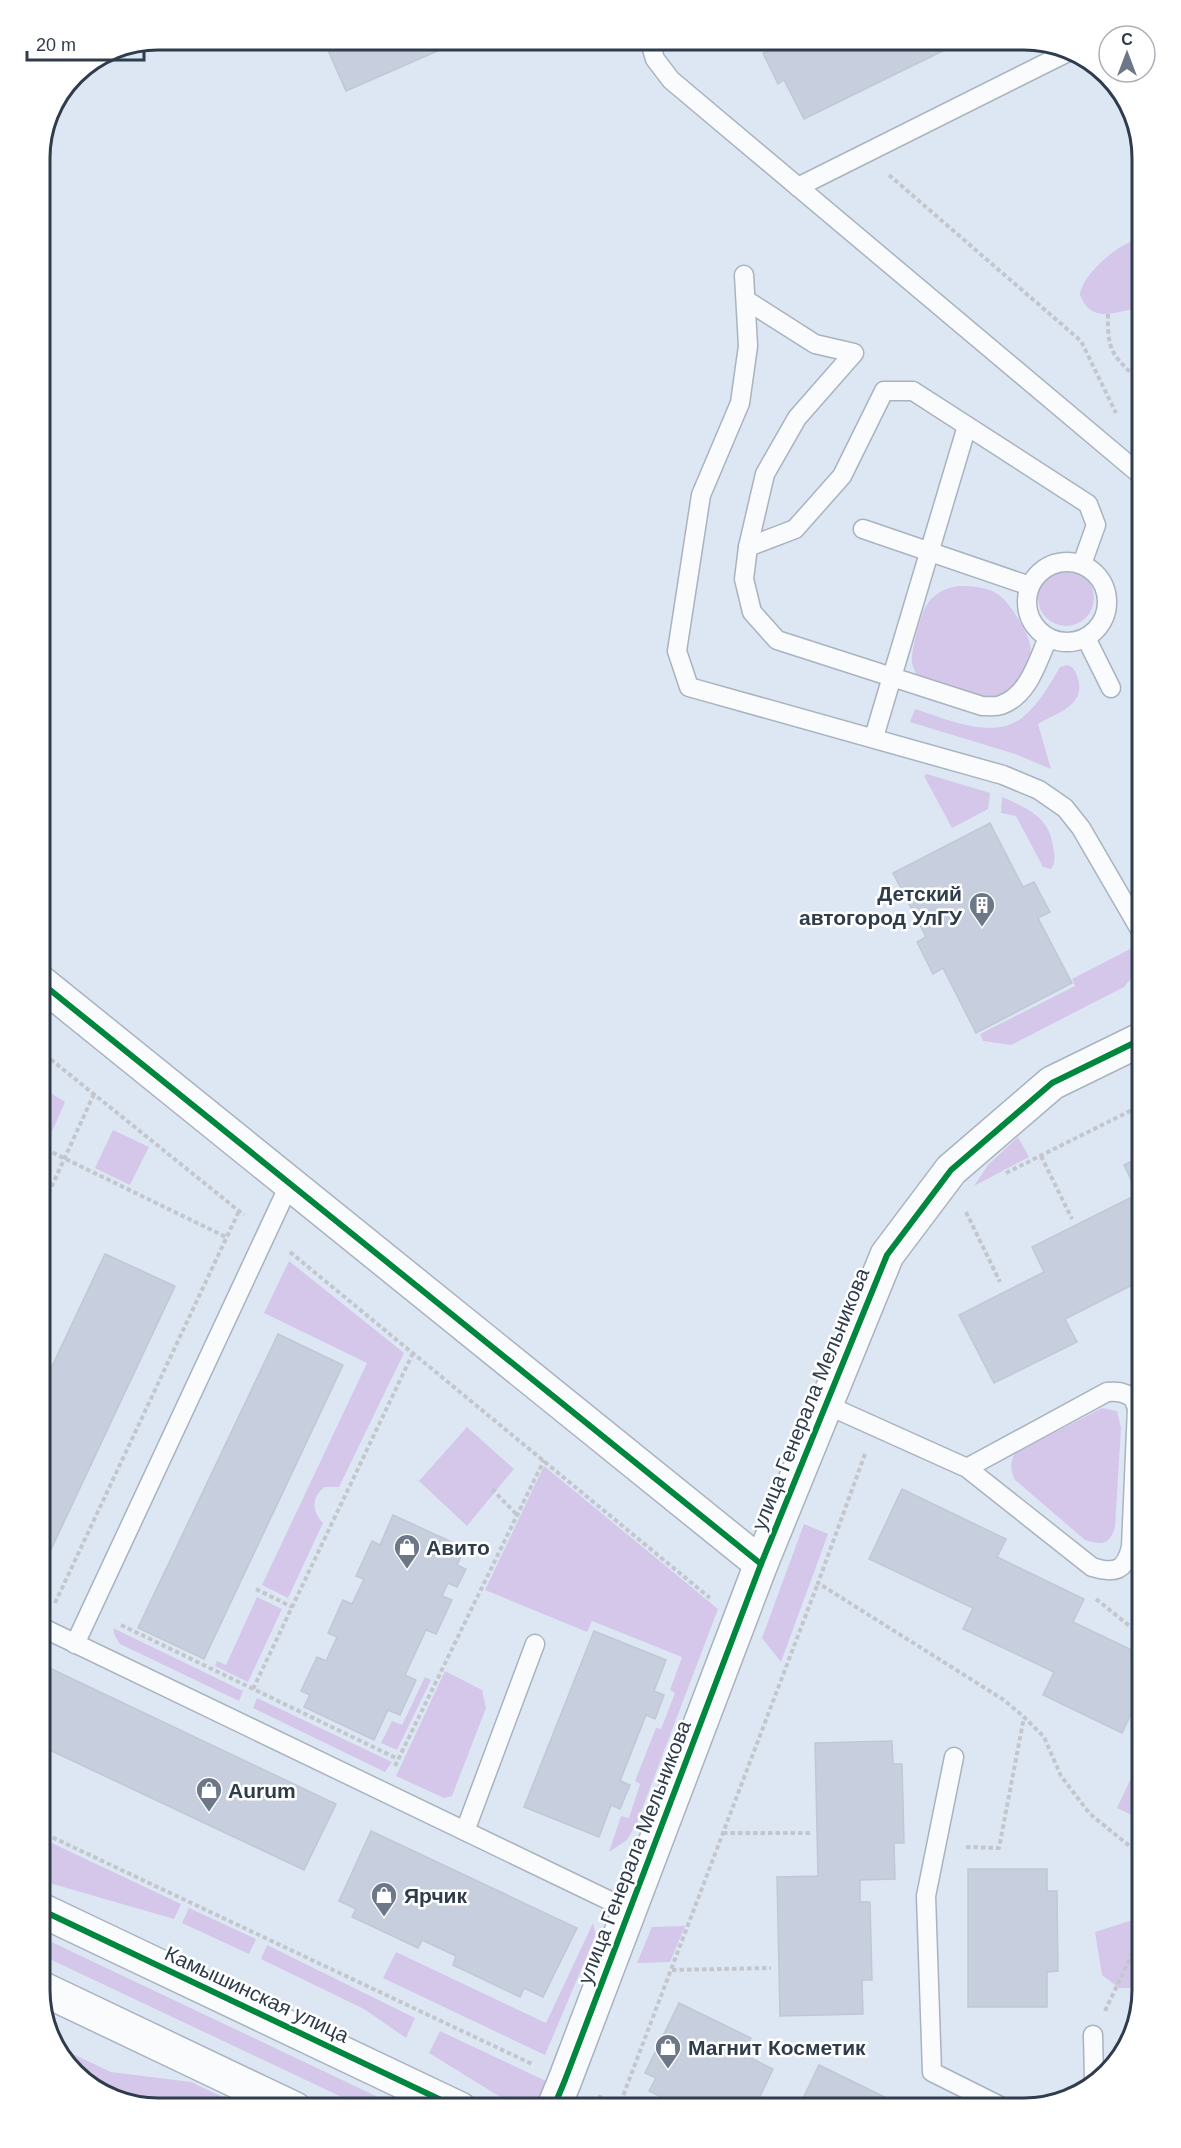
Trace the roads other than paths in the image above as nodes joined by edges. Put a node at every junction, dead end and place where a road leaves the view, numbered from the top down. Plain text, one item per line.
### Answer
1 (652, 50) edge
2 (1060, 56) edge
3 (798, 187) junction
4 (744, 275) dead end
5 (746, 300) junction
6 (967, 426) junction
7 (1132, 468) edge
8 (863, 529) dead end
9 (748, 547) junction
10 (929, 552) junction
11 (1082, 564) junction
12 (1030, 586) junction
13 (1048, 638) junction
14 (1086, 638) junction
15 (892, 677) junction
16 (1111, 688) dead end
17 (874, 737) junction
18 (1132, 916) edge
19 (50, 990) edge
20 (1132, 1044) edge
21 (290, 1183) junction
22 (1132, 1398) edge
23 (827, 1405) junction
24 (967, 1468) junction
25 (1132, 1524) edge
26 (761, 1564) junction
27 (50, 1632) edge
28 (75, 1644) junction
29 (535, 1644) dead end
30 (954, 1757) dead end
31 (465, 1831) junction
32 (629, 1910) junction
33 (50, 1915) edge
34 (50, 1992) edge
35 (1093, 2035) road end
36 (1094, 2073) edge
37 (272, 2098) edge
38 (437, 2098) edge
39 (558, 2098) edge
40 (984, 2098) edge

1 - 3 lane
2 - 3 lane
3 - 7 lane
4 - 5 lane
5 - 9 lane
5 - 17 lane
6 - 9 lane
6 - 10 lane
6 - 11 lane
8 - 10 lane
9 - 15 lane
10 - 12 lane
10 - 15 lane
11 - 12 lane
11 - 14 lane
12 - 13 lane
13 - 14 lane
13 - 15 lane
14 - 16 lane
15 - 17 lane
17 - 18 lane
19 - 21 street
20 - 23 street, улица Генерала Мельникова
21 - 26 street
21 - 28 lane
22 - 24 lane
23 - 24 lane
23 - 26 street, улица Генерала Мельникова
24 - 25 lane
26 - 32 street, улица Генерала Мельникова
27 - 28 lane
28 - 31 lane
29 - 31 lane
30 - 40 lane
31 - 32 lane
32 - 39 street, улица Генерала Мельникова
33 - 38 street, Камышинская улица
34 - 37 street
35 - 36 lane

